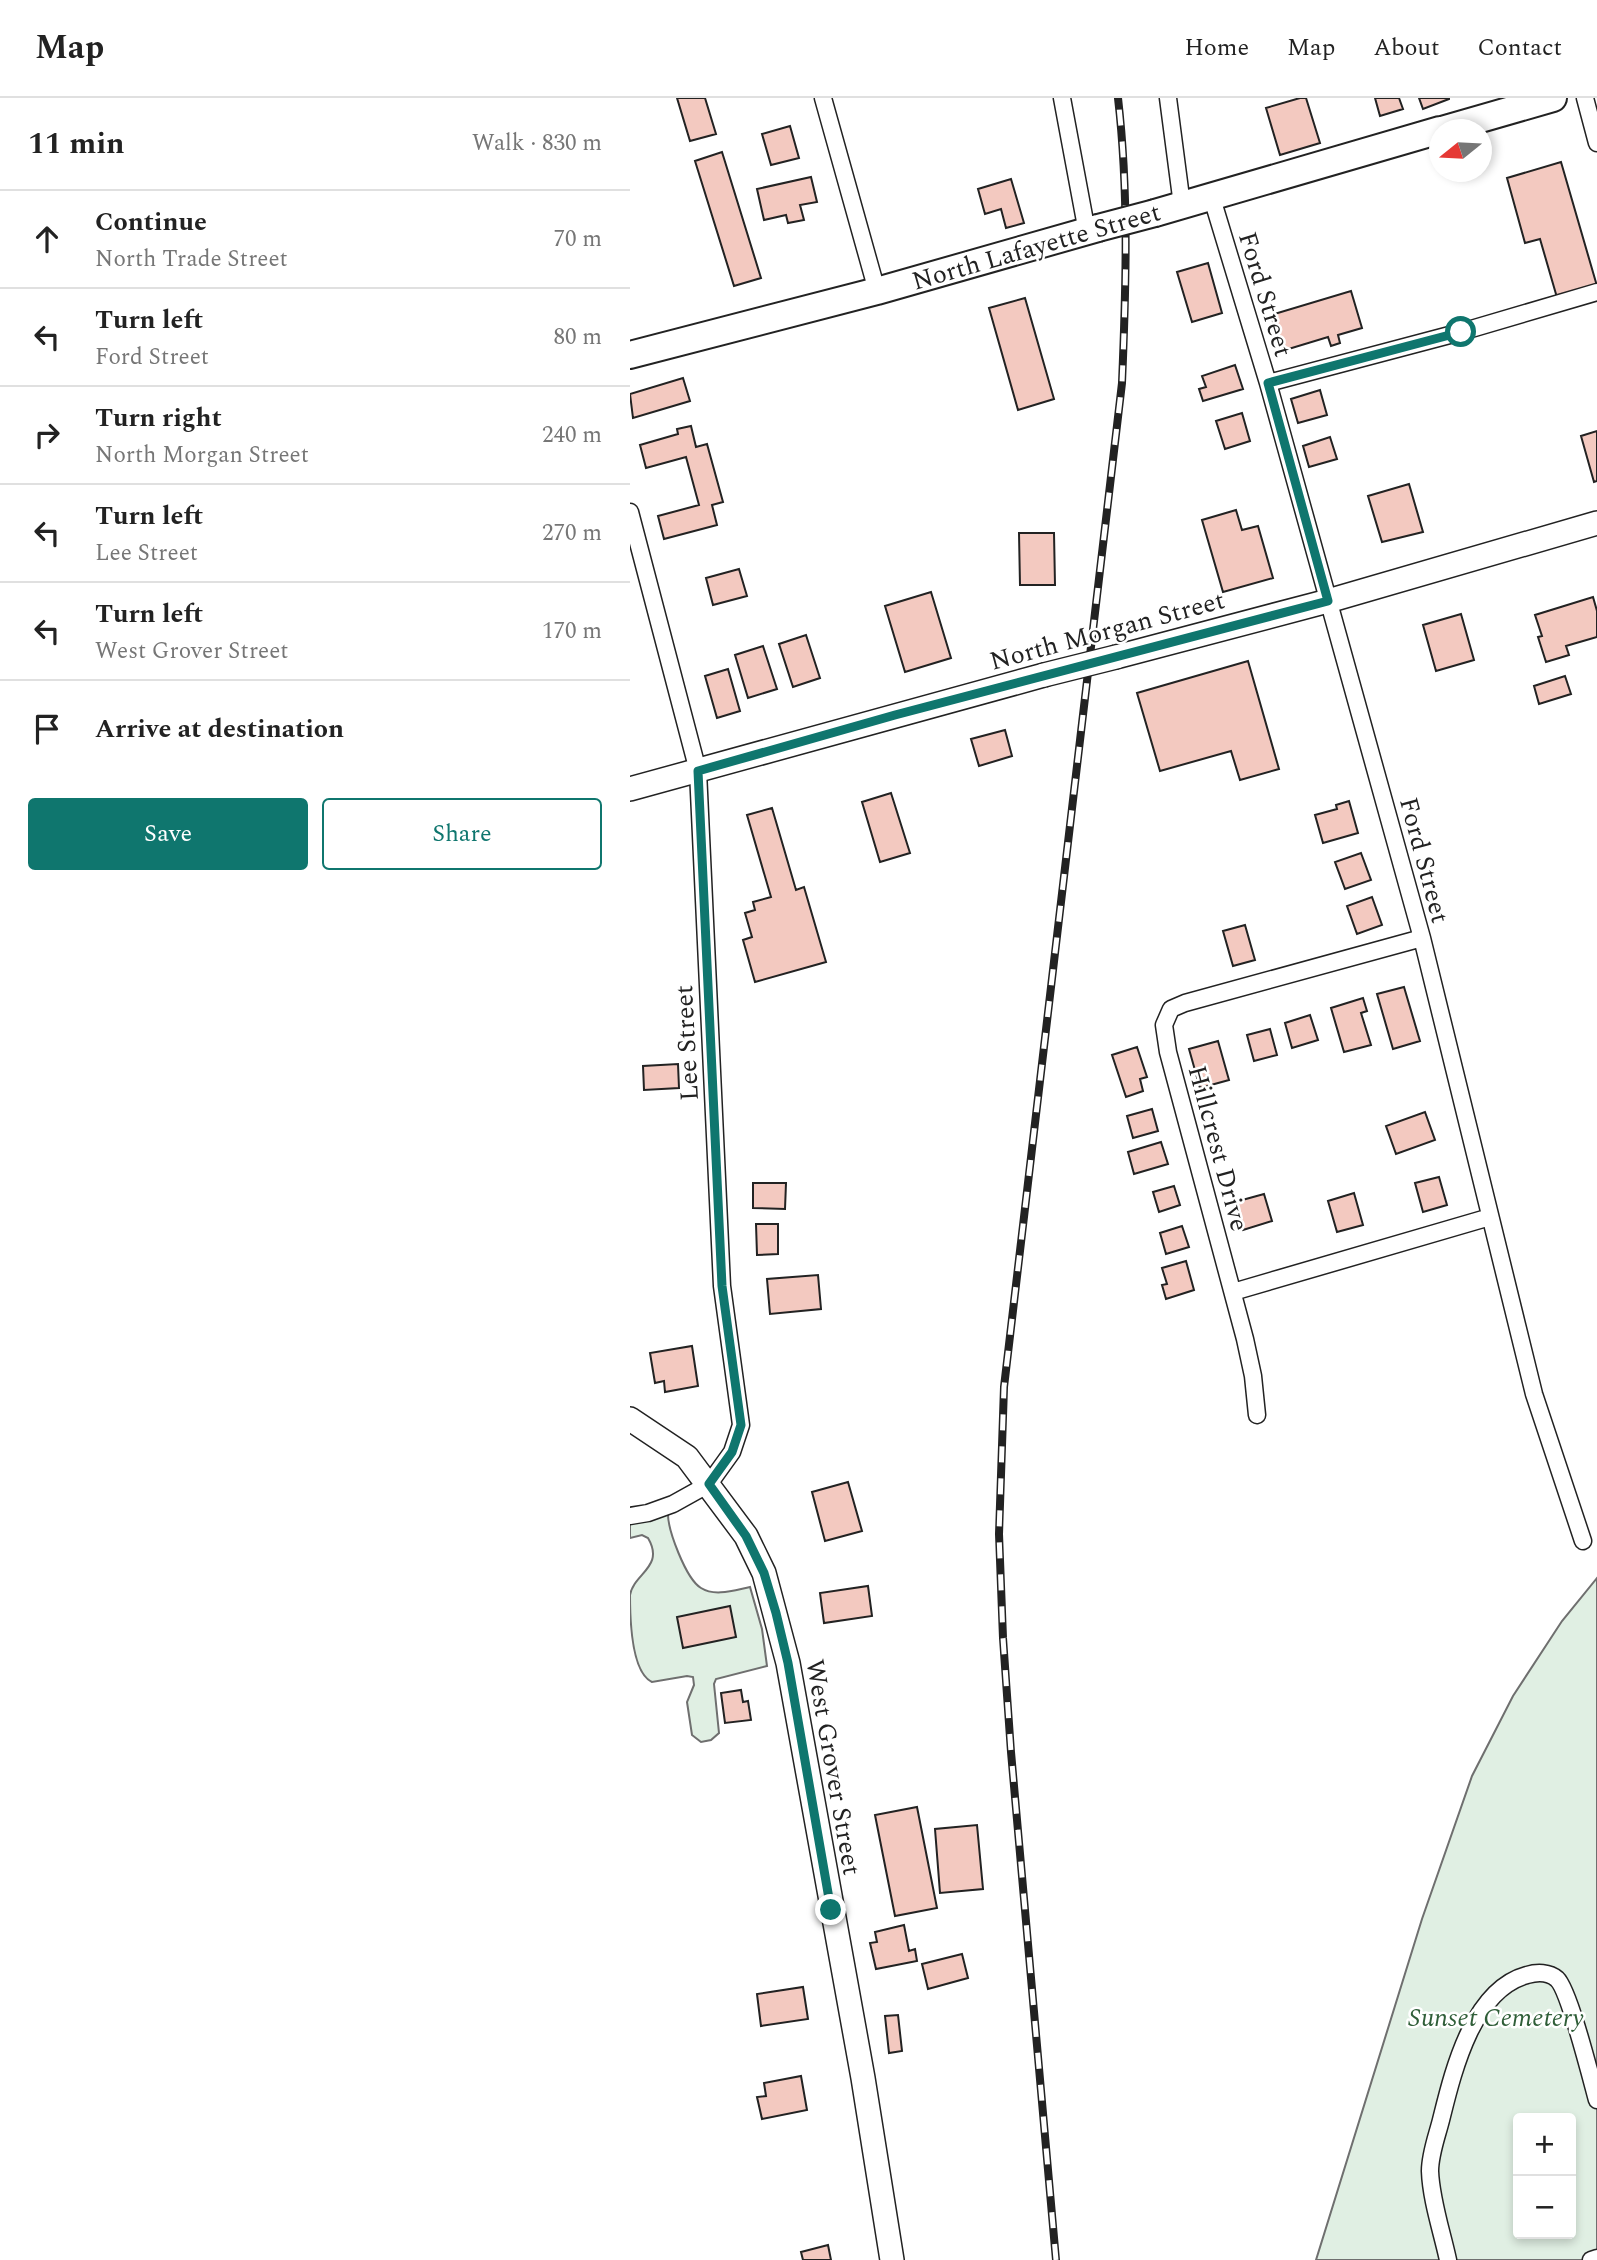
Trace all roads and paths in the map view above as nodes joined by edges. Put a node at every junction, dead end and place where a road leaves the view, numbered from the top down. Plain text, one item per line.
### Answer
1 (823, 98) edge
2 (1062, 98) edge
3 (1168, 98) edge
4 (1553, 98) edge
5 (1585, 98) edge
6 (1480, 119) edge
7 (1429, 133) edge
8 (1597, 143) edge
9 (1211, 195) junction
10 (1182, 205) junction
11 (1092, 230) junction
12 (877, 291) junction
13 (1597, 292) edge
14 (630, 355) edge
15 (1268, 383) junction
16 (630, 512) edge
17 (1597, 523) edge
18 (1328, 601) junction
19 (698, 771) junction
20 (630, 789) edge
21 (1422, 938) junction
22 (1490, 1217) junction
23 (1233, 1292) junction
24 (1256, 1415) dead end
25 (630, 1419) edge
26 (709, 1484) junction
27 (630, 1516) edge
28 (1583, 1541) dead end
29 (1597, 2100) edge
30 (1597, 2258) edge
31 (892, 2260) edge
32 (1448, 2260) edge
33 (1591, 2260) edge

1 - 12 street
2 - 11 street
3 - 10 street
4 - 6 main road, North Lafayette Street
5 - 8 street
7 - 9 main road, North Lafayette Street
9 - 10 main road, North Lafayette Street
9 - 15 street, Ford Street
10 - 11 main road, North Lafayette Street, bridge
11 - 12 main road, North Lafayette Street
12 - 14 main road, North Lafayette Street
13 - 15 street
15 - 18 street, Ford Street
16 - 19 street, Lee Street
17 - 18 street, North Morgan Street
18 - 19 street, North Morgan Street, bridge
18 - 21 street, Ford Street
19 - 20 street, North Morgan Street
19 - 26 street, Lee Street
21 - 22 street, Ford Street
21 - 23 street, Hillcrest Drive
22 - 23 street
22 - 28 street, Ford Street
23 - 24 street
25 - 26 street, West Grover Street
26 - 27 street, Lee Street
26 - 31 street, West Grover Street
29 - 32 street
30 - 33 street

